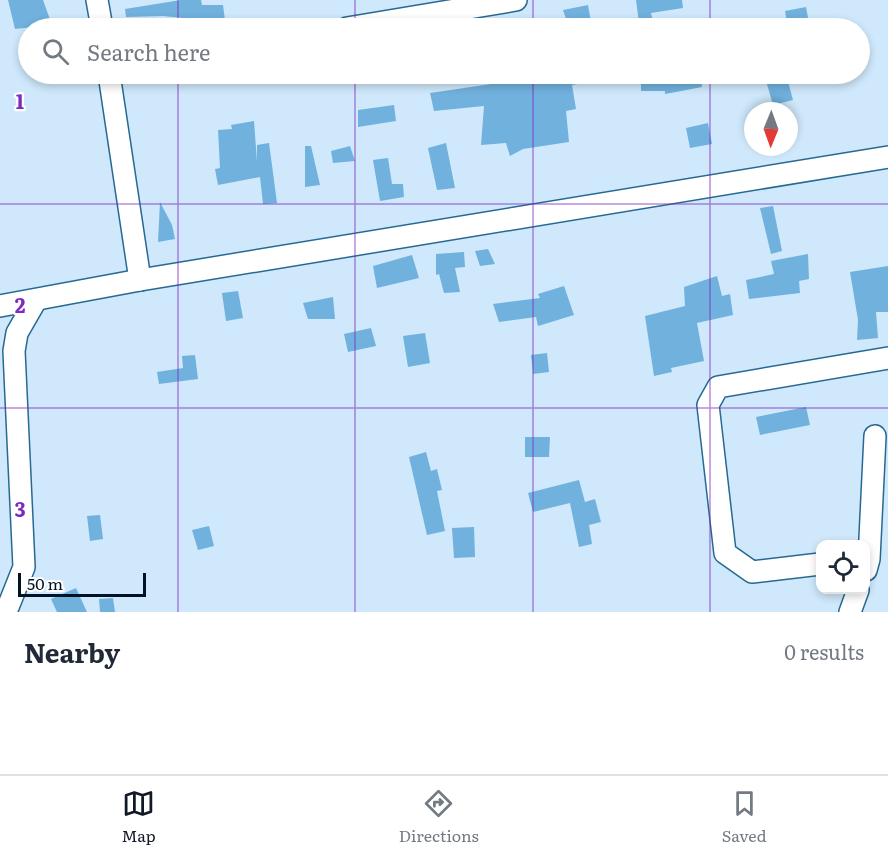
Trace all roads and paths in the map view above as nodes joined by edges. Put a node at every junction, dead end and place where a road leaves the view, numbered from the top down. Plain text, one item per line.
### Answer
1 (97, 0) edge
2 (516, 0) edge
3 (480, 3) edge
4 (100, 18) edge
5 (400, 18) edge
6 (111, 84) edge
7 (888, 157) edge
8 (140, 280) junction
9 (36, 300) junction
10 (0, 306) edge
11 (888, 358) edge
12 (875, 436) dead end
13 (868, 540) edge
14 (816, 564) edge
15 (857, 594) edge
16 (1, 612) edge
17 (850, 612) edge

1 - 4 street
2 - 3 street
3 - 5 street
6 - 8 street
7 - 8 street
8 - 9 street
9 - 10 street
9 - 16 street
11 - 14 street
12 - 13 street
15 - 17 street

